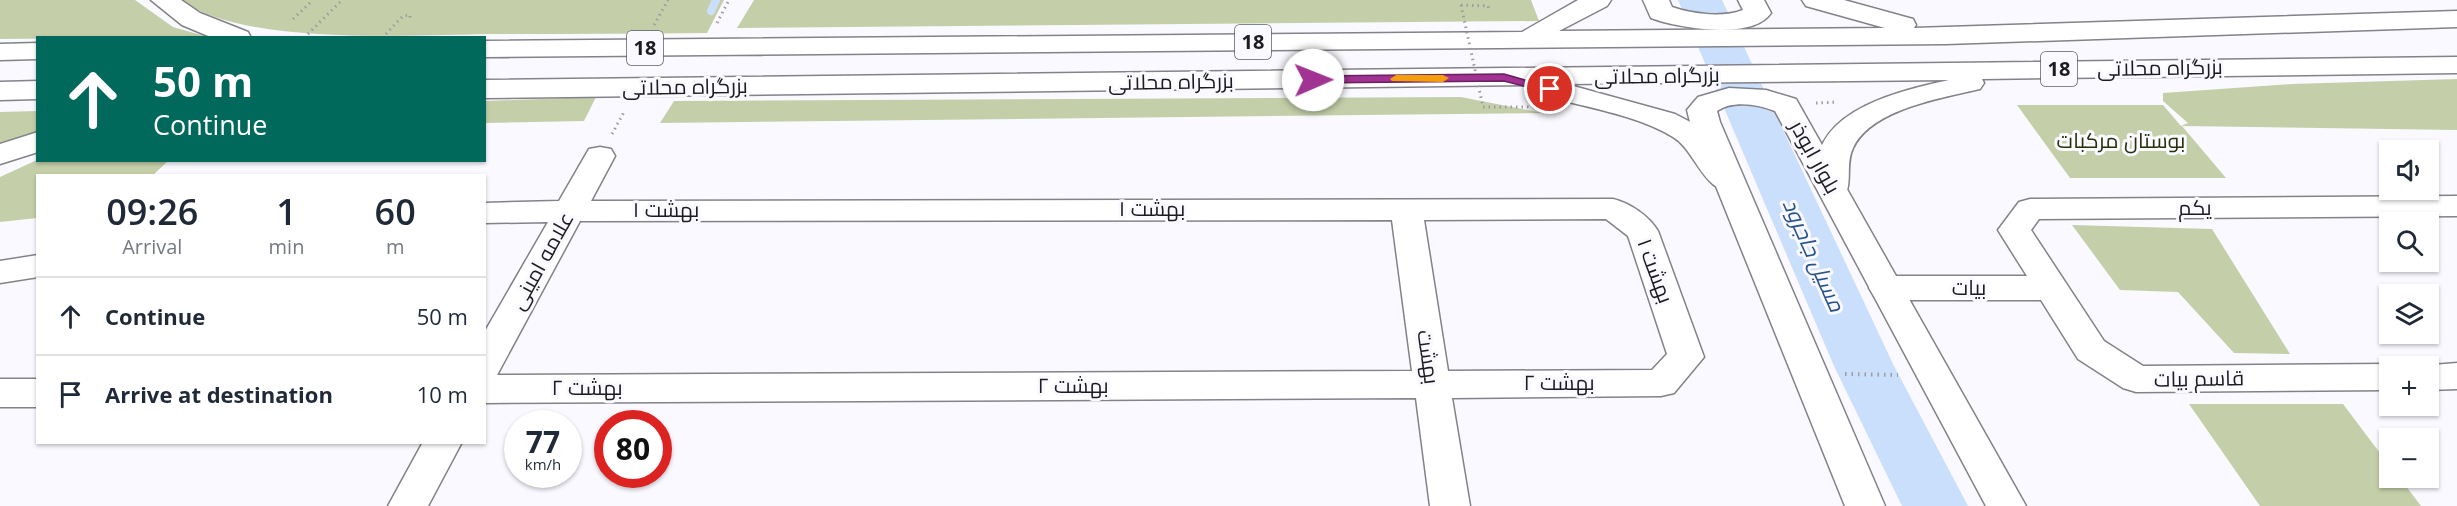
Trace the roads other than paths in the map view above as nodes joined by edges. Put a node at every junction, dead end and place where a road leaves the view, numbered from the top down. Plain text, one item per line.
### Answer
1 (164, 0) edge
2 (1598, 0) edge
3 (1815, 0) edge
4 (1658, 6) edge
5 (1755, 6) edge
6 (2457, 19) edge
7 (2294, 25) junction
8 (1696, 28) junction
9 (1735, 29) junction
10 (233, 36) edge
11 (1946, 36) junction
12 (1526, 38) junction
13 (993, 45) junction
14 (806, 47) junction
15 (486, 49) edge
16 (0, 51) edge
17 (36, 51) edge
18 (2361, 64) junction
19 (2457, 65) edge
20 (2021, 70) junction
21 (1504, 77) junction
22 (979, 84) junction
23 (793, 86) junction
24 (486, 89) edge
25 (36, 90) edge
26 (0, 91) edge
27 (36, 142) edge
28 (0, 155) edge
29 (600, 156) dead end
30 (1729, 183) junction
31 (1833, 190) junction
32 (2457, 206) edge
33 (1406, 209) junction
34 (570, 211) junction
35 (486, 213) edge
36 (36, 266) edge
37 (0, 272) edge
38 (1886, 288) junction
39 (2051, 288) junction
40 (486, 362) edge
41 (2439, 376) edge
42 (2457, 376) edge
43 (2379, 377) edge
44 (1661, 383) joint
45 (1432, 384) junction
46 (486, 389) edge
47 (0, 393) edge
48 (36, 393) edge
49 (441, 444) edge
50 (408, 506) edge
51 (1450, 506) edge
52 (1865, 506) edge
53 (2006, 506) edge

1 - 10 main road
2 - 12 main road
3 - 11 main road
4 - 8 main road
5 - 9 main road
6 - 7 main road
7 - 11 main road, بزرگراه محلاتی / 18
7 - 18 main road
8 - 9 main road, بزرگراه محلاتی / 18
8 - 12 main road, بزرگراه محلاتی / 18
9 - 11 main road, بزرگراه محلاتی / 18
12 - 13 main road, بزرگراه محلاتی / 18
13 - 14 main road, بزرگراه محلاتی / 18
13 - 22 main road
14 - 15 main road, بزرگراه محلاتی / 18
14 - 23 main road
16 - 17 main road
18 - 19 main road, بزرگراه محلاتی
18 - 20 main road, بزرگراه محلاتی / 18
20 - 21 main road, بزرگراه محلاتی / 18
20 - 31 main road
21 - 22 main road, بزرگراه محلاتی / 18
21 - 30 main road
22 - 23 main road, بزرگراه محلاتی / 18
23 - 24 main road, بزرگراه محلاتی / 18
25 - 26 main road
27 - 28 main road
29 - 34 main road, علامه امینی
30 - 31 main road, بلوار ابوذر
30 - 52 main road, بلوار ابوذر
31 - 38 main road, بلوار ابوذر
32 - 39 main road, یکم
33 - 34 main road, بهشت ۱
33 - 44 main road, بهشت ۱
33 - 45 main road, بهشت
34 - 35 main road, بهشت ۱
34 - 40 main road, علامه امینی
36 - 37 main road
38 - 39 main road, بیات
38 - 53 main road, بلوار ابوذر
39 - 43 main road, قاسم بیات
41 - 42 main road
44 - 45 main road, بهشت ۲
45 - 46 main road, بهشت ۲
45 - 51 main road, بهشت
47 - 48 main road
49 - 50 main road

